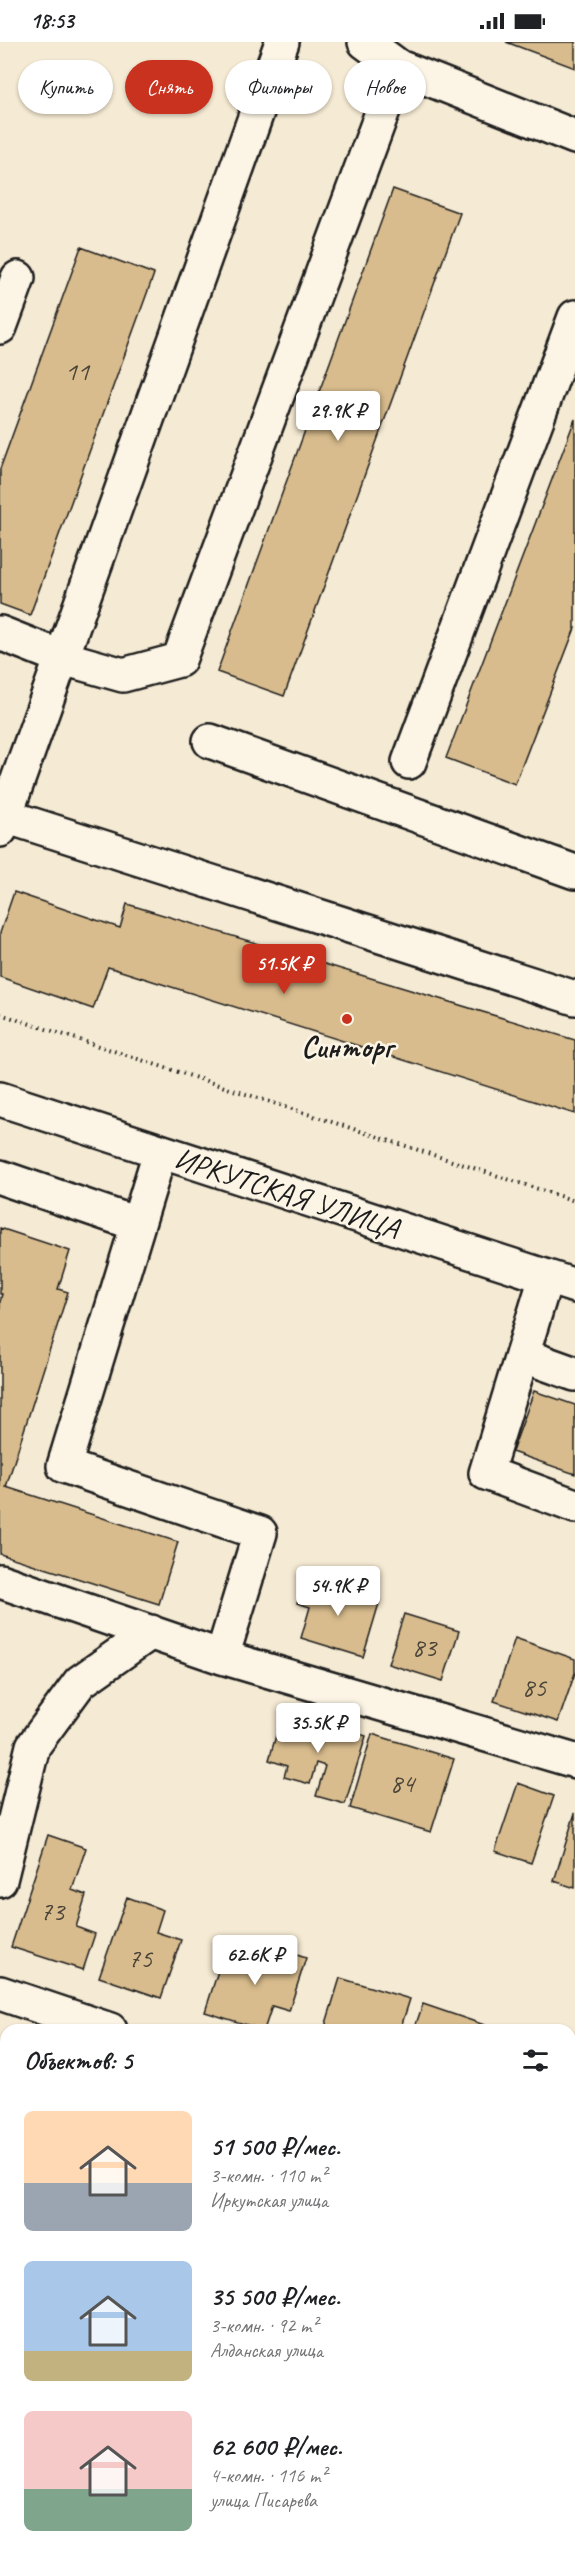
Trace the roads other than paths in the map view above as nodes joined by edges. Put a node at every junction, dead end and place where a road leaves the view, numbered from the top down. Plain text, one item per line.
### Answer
1 (282, 42) edge
2 (365, 42) edge
3 (389, 60) edge
4 (426, 78) edge
5 (382, 114) edge
6 (575, 136) edge
7 (18, 278) dead end
8 (575, 317) edge
9 (0, 327) edge
10 (0, 633) edge
11 (63, 658) junction
12 (210, 741) dead end
13 (409, 762) dead end
14 (3, 823) edge
15 (575, 872) edge
16 (575, 998) edge
17 (0, 1099) edge
18 (160, 1152) junction
19 (0, 1177) edge
20 (137, 1224) junction
21 (561, 1282) edge
22 (522, 1355) junction
23 (575, 1374) edge
24 (575, 1506) edge
25 (0, 1581) edge
26 (151, 1632) junction
27 (222, 1657) junction
28 (575, 1761) edge
29 (0, 1880) edge
30 (0, 1993) edge
31 (92, 2024) edge

1 - 11 street
2 - 3 street
4 - 6 street
5 - 11 street
7 - 9 street
8 - 13 street
10 - 11 street
11 - 14 street
12 - 15 street
14 - 16 street
17 - 18 street, ИРКУТСКАЯ УЛИЦА
18 - 20 street
18 - 21 street, ИРКУТСКАЯ УЛИЦА
19 - 20 street
20 - 27 street
21 - 22 street
22 - 23 street
22 - 24 street
25 - 26 street
26 - 27 street
26 - 29 street
27 - 28 street
30 - 31 street

